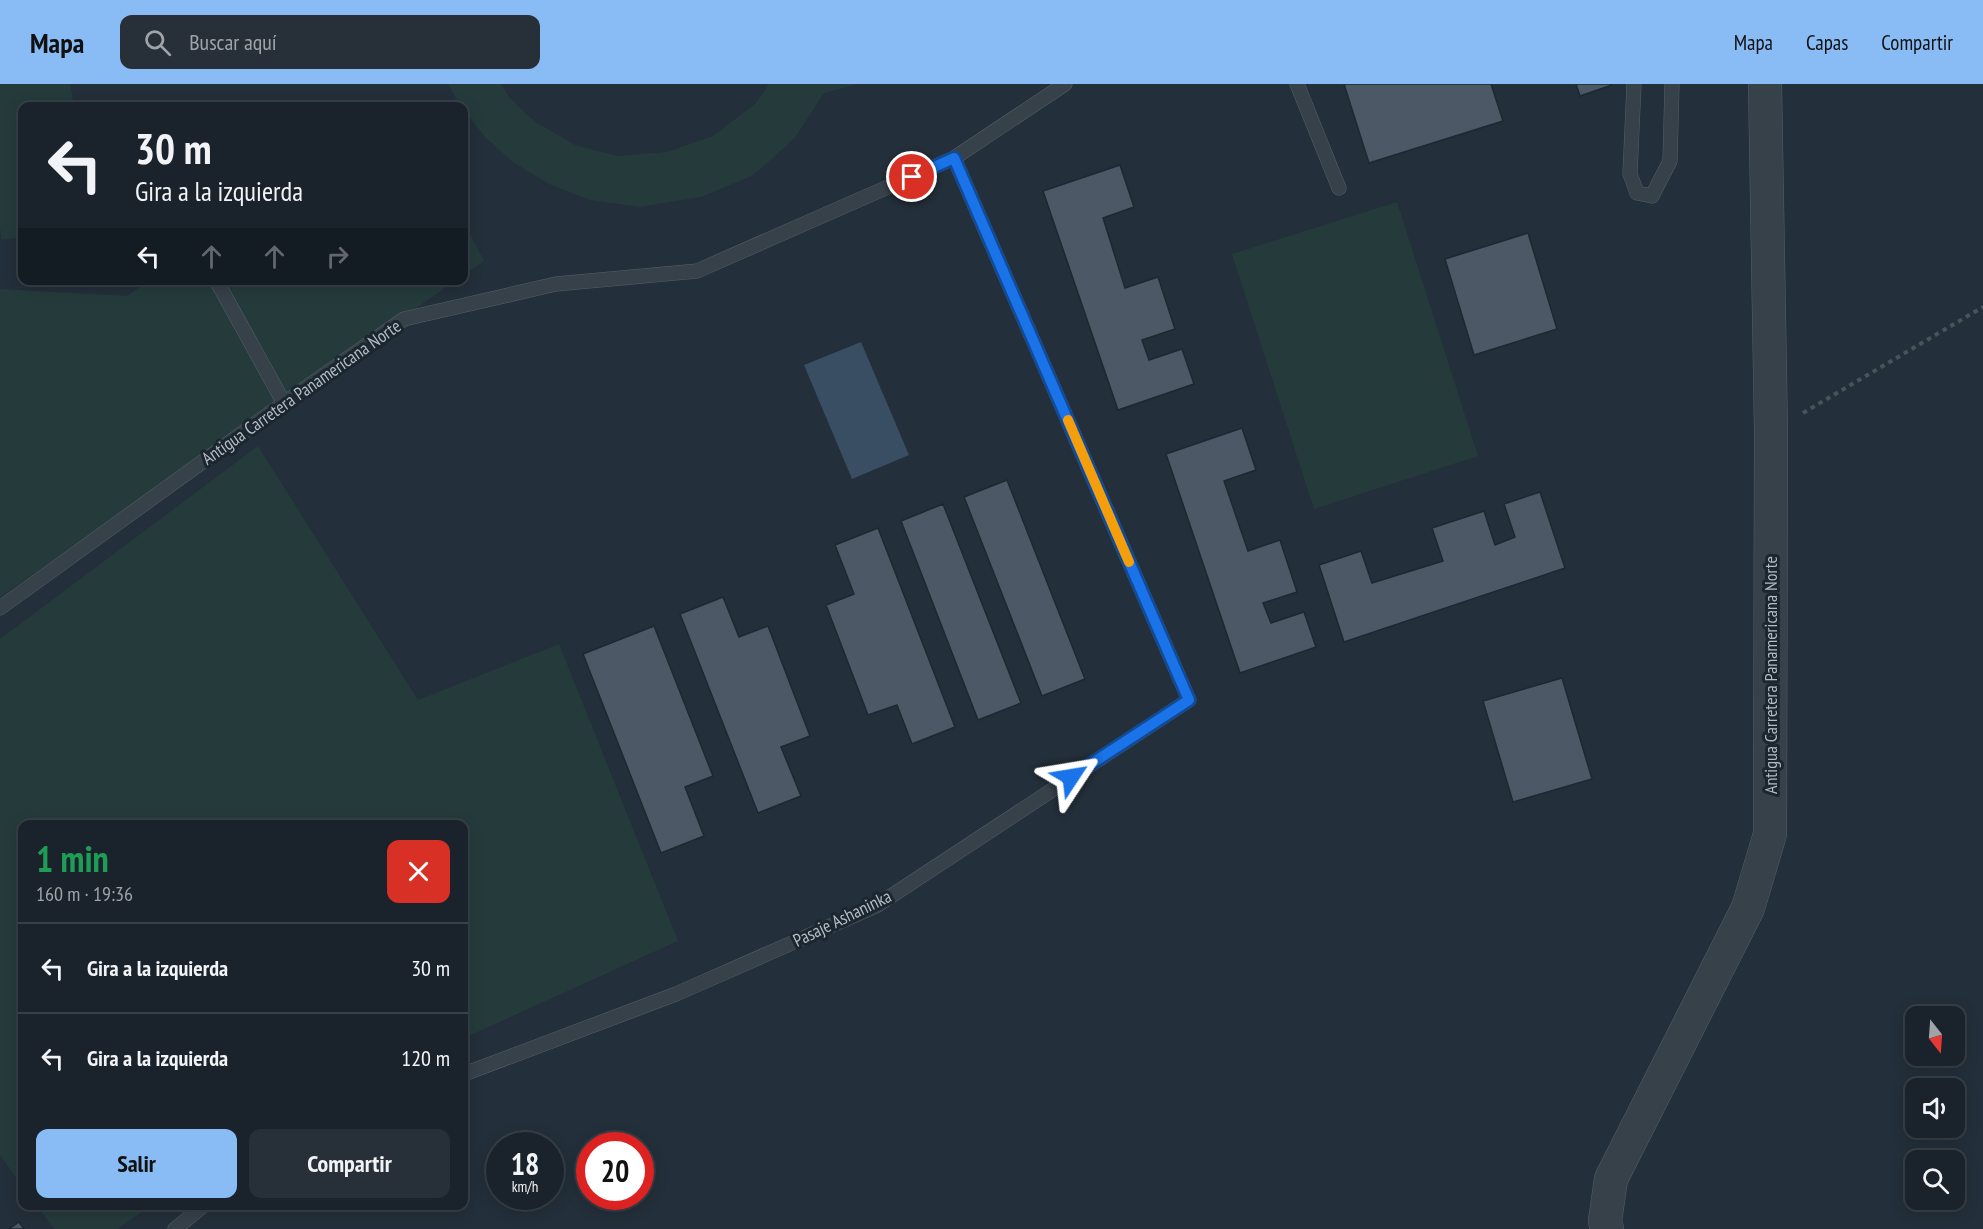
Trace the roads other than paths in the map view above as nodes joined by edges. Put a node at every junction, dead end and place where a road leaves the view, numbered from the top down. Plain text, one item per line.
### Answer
1 (1065, 84) edge
2 (1298, 84) edge
3 (1634, 84) edge
4 (1672, 84) edge
5 (1765, 84) edge
6 (954, 158) junction
7 (1339, 189) dead end
8 (219, 285) edge
9 (284, 402) junction
10 (0, 608) edge
11 (468, 1072) edge
12 (198, 1210) edge
13 (175, 1229) edge
14 (1607, 1229) edge

1 - 6 lane, Antigua Carretera Panamericana Norte
2 - 7 lane
3 - 4 lane
5 - 14 street, Antigua Carretera Panamericana Norte
6 - 9 lane, Antigua Carretera Panamericana Norte
6 - 11 lane, Pasaje Ashaninka
8 - 9 lane
9 - 10 lane, Antigua Carretera Panamericana Norte
12 - 13 lane

